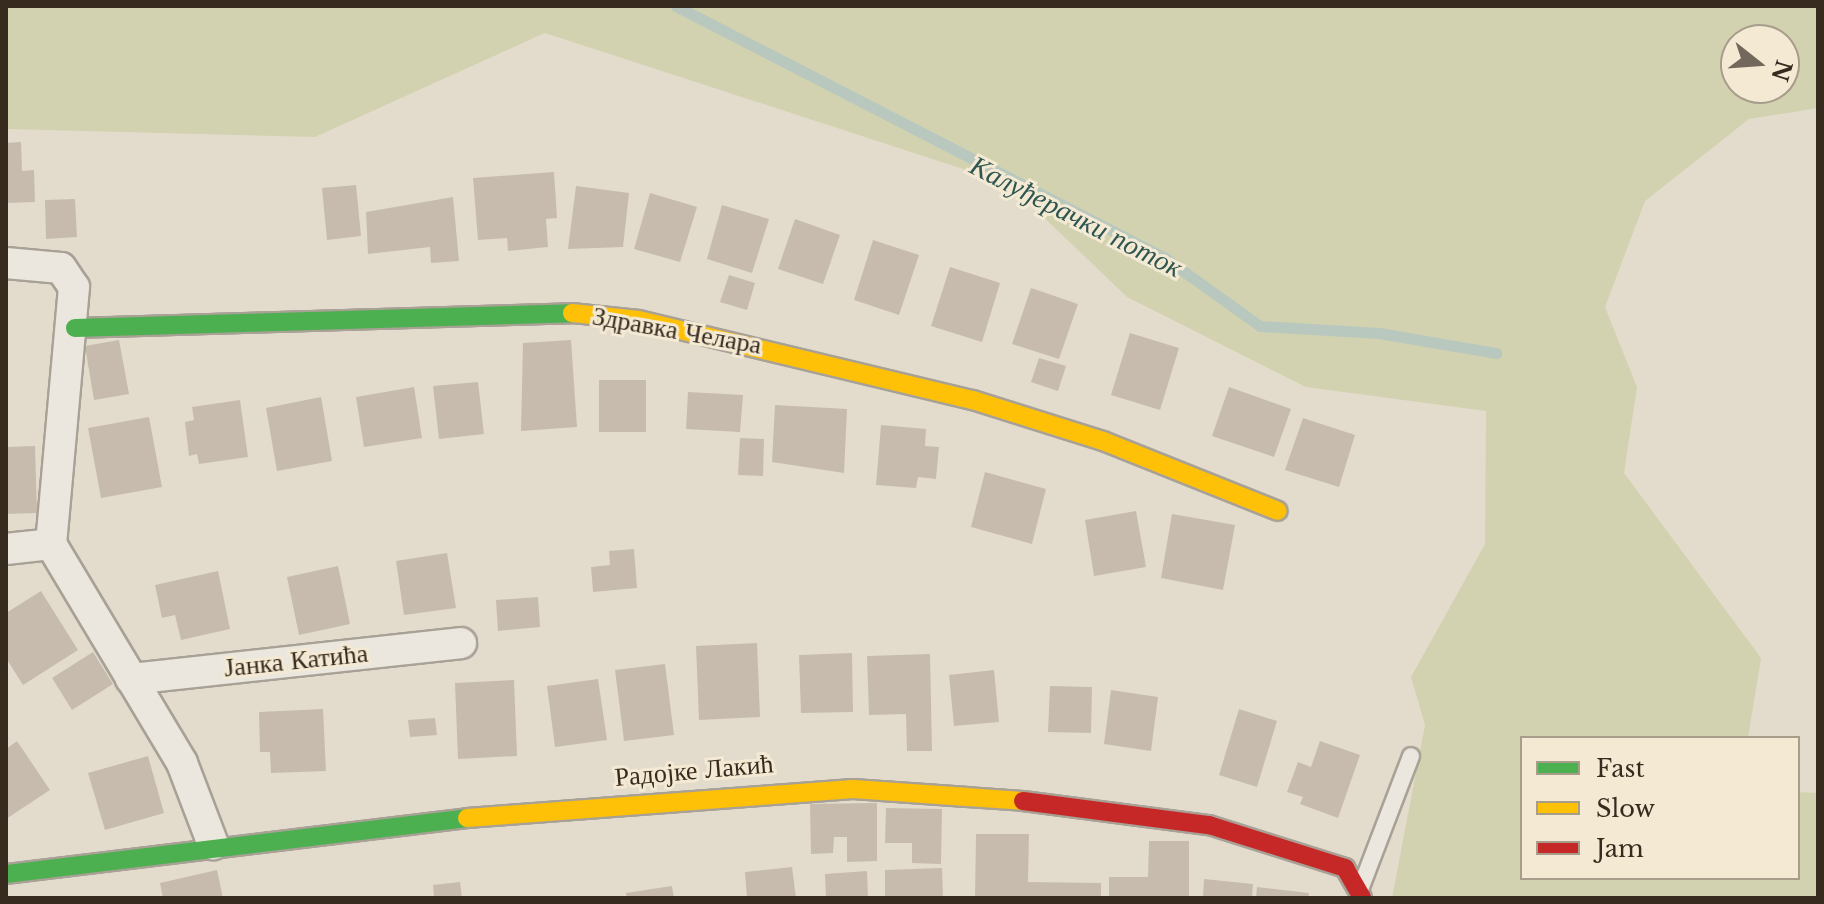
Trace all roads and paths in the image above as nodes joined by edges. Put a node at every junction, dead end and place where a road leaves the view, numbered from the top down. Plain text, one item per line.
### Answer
1 (6, 263) edge
2 (75, 328) junction
3 (1278, 511) dead end
4 (51, 544) junction
5 (6, 549) edge
6 (461, 643) dead end
7 (131, 679) junction
8 (1411, 756) dead end
9 (213, 844) junction
10 (6, 874) edge
11 (1362, 892) edge

1 - 2 street
2 - 3 street, Здравка Челара
2 - 4 street
4 - 5 street
4 - 7 street
6 - 7 street, Јанка Катића
7 - 9 street
8 - 11 lane
9 - 10 street, Радојке Лакић
9 - 11 street, Радојке Лакић

